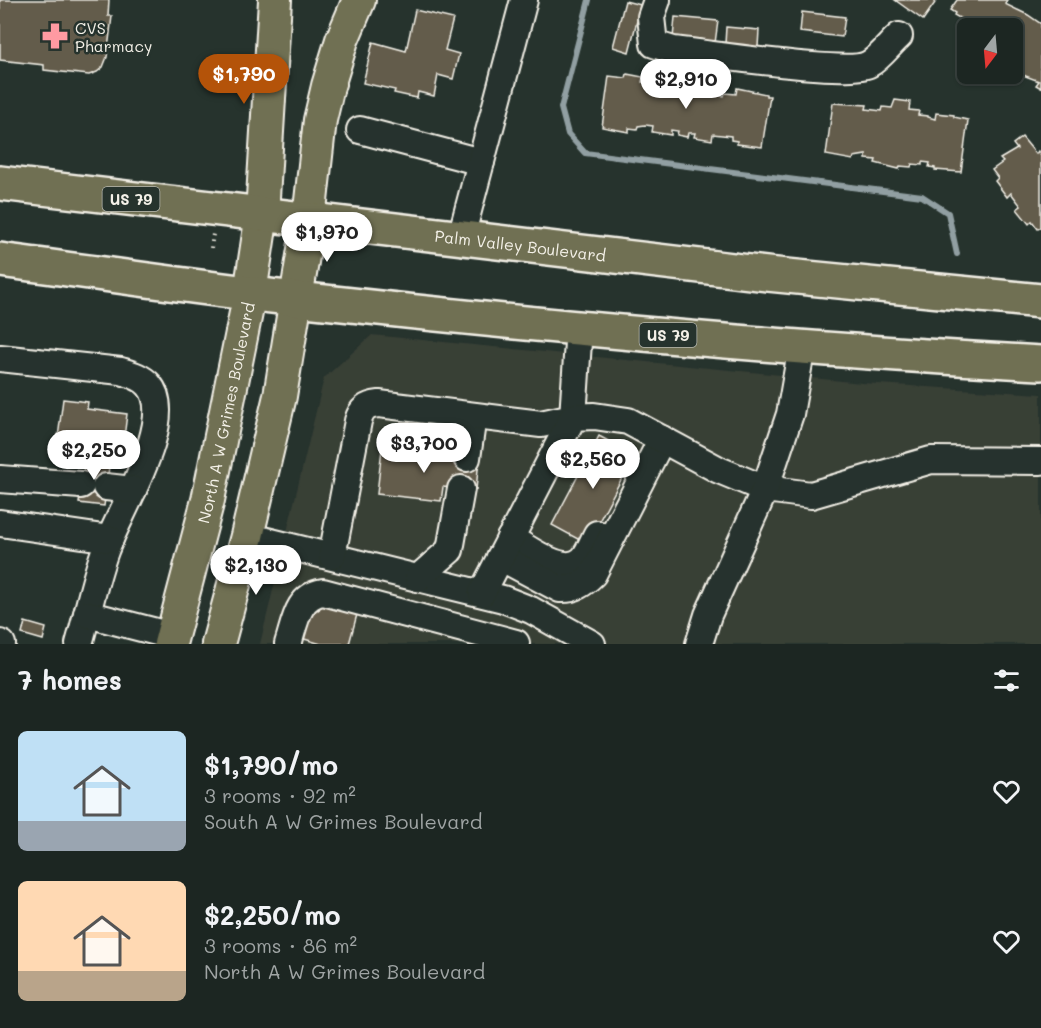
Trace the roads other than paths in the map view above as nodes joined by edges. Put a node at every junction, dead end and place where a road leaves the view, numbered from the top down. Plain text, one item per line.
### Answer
1 (275, 0) edge
2 (358, 0) edge
3 (524, 0) edge
4 (657, 0) edge
5 (900, 36) dead end
6 (360, 130) dead end
7 (481, 162) junction
8 (0, 183) edge
9 (262, 214) junction
10 (309, 219) junction
11 (461, 237) junction
12 (0, 260) edge
13 (250, 293) junction
14 (296, 299) junction
15 (1041, 301) edge
16 (579, 327) junction
17 (802, 346) junction
18 (1041, 346) edge
19 (923, 356) junction
20 (0, 358) edge
21 (1041, 363) edge
22 (473, 416) junction
23 (573, 417) junction
24 (657, 436) junction
25 (467, 458) dead end
26 (1041, 461) edge
27 (0, 479) edge
28 (461, 489) dead end
29 (765, 489) junction
30 (133, 490) junction
31 (0, 522) edge
32 (247, 536) junction
33 (110, 539) junction
34 (505, 547) junction
35 (332, 556) junction
36 (418, 578) junction
37 (482, 593) junction
38 (531, 610) junction
39 (87, 614) junction
40 (173, 641) edge
41 (515, 643) edge
42 (79, 644) edge
43 (218, 644) edge
44 (288, 644) edge
45 (592, 644) edge
46 (699, 644) edge

1 - 9 main road, North A W Grimes Boulevard
2 - 10 main road
3 - 7 lane
4 - 5 lane
6 - 7 lane
7 - 11 lane
8 - 9 highway, Palm Valley Boulevard / US 79
9 - 10 highway, Palm Valley Boulevard / US 79
9 - 13 main road, North A W Grimes Boulevard
10 - 11 highway, Palm Valley Boulevard / US 79
10 - 14 main road
11 - 15 highway, Palm Valley Boulevard / US 79
12 - 13 highway, US 79
13 - 14 highway, US 79
13 - 40 main road, North A W Grimes Boulevard
14 - 16 highway, US 79
14 - 32 main road
16 - 17 highway, US 79
16 - 23 lane
17 - 19 highway, US 79
17 - 29 lane
18 - 19 highway
19 - 21 highway, US 79
20 - 30 lane
22 - 23 lane
22 - 25 lane
22 - 35 lane
23 - 24 lane
23 - 34 lane
24 - 29 lane
24 - 34 lane
26 - 29 lane
27 - 30 lane
28 - 36 lane
29 - 46 lane
30 - 33 lane
31 - 33 lane
32 - 35 lane
32 - 43 main road
33 - 39 lane
34 - 37 lane
35 - 36 lane
36 - 37 lane
37 - 38 lane
38 - 41 lane
38 - 45 lane
39 - 40 lane
39 - 42 lane
41 - 44 lane

